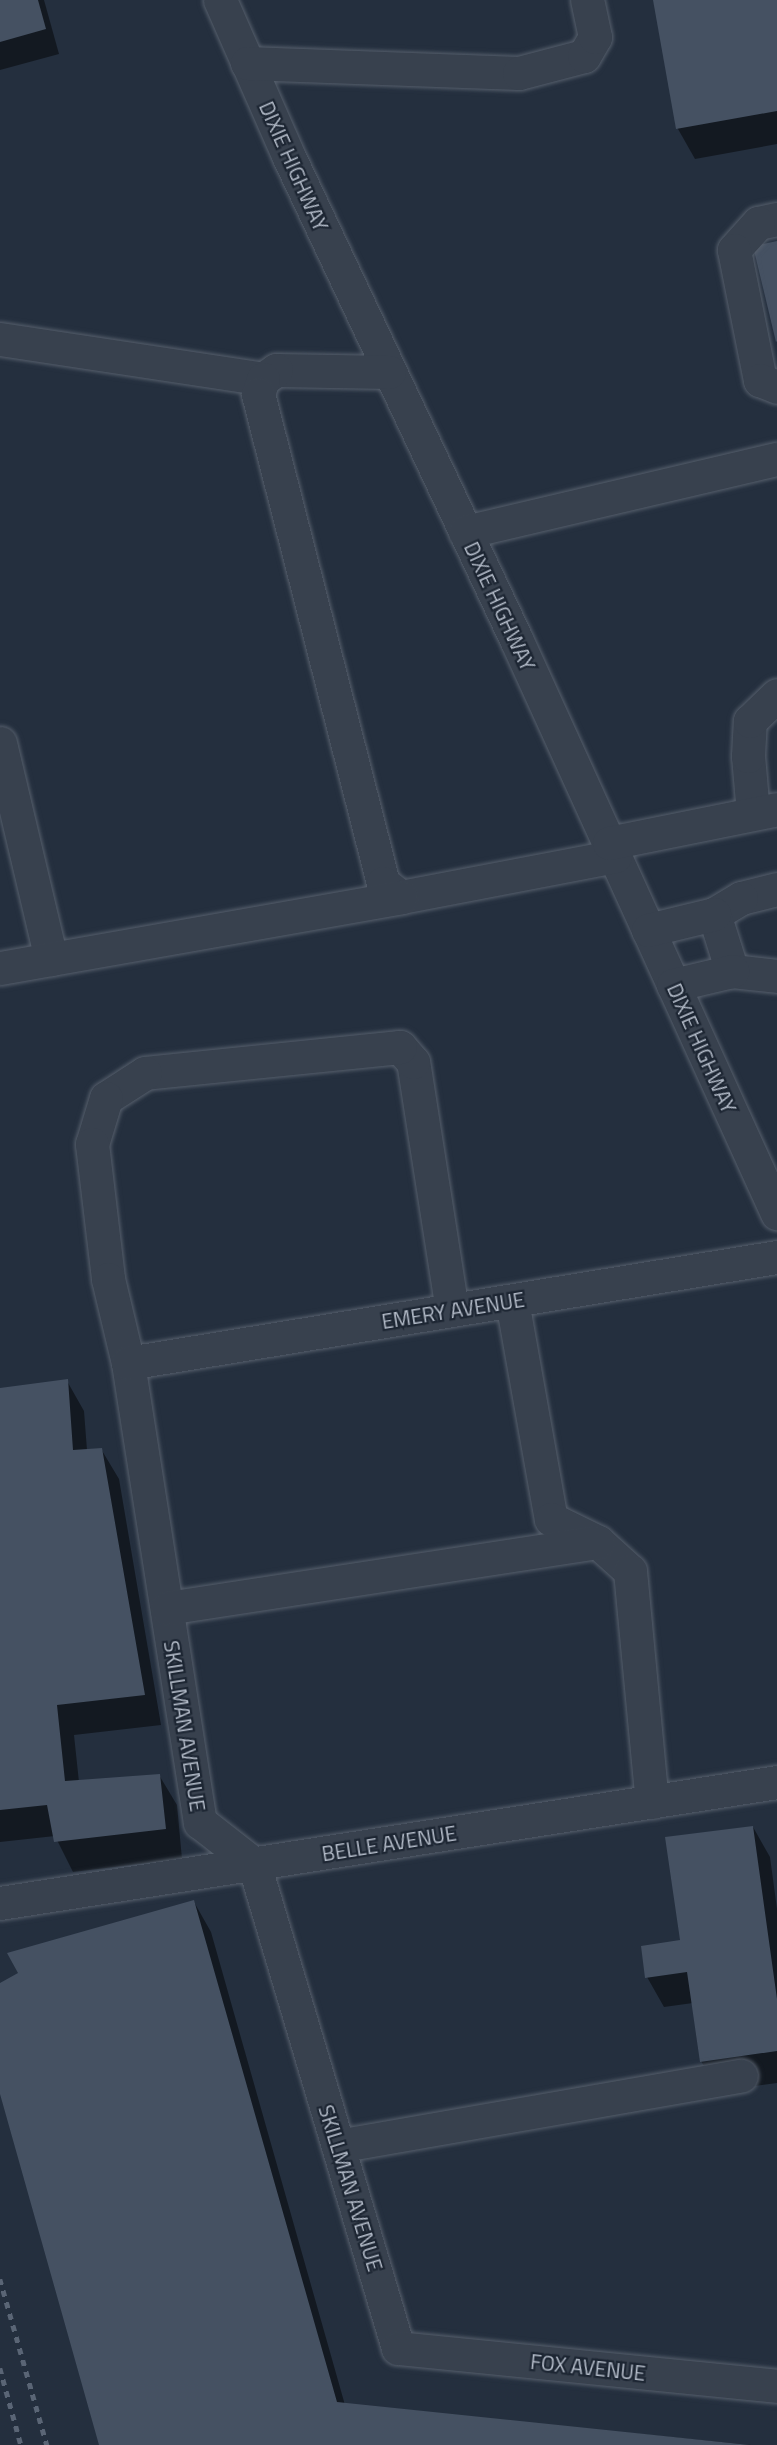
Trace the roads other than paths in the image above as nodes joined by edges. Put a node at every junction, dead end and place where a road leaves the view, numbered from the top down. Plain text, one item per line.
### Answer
1 (220, 0) edge
2 (587, 0) edge
3 (247, 63) junction
4 (777, 219) edge
5 (0, 339) edge
6 (389, 372) junction
7 (263, 379) junction
8 (777, 387) edge
9 (777, 459) edge
10 (465, 532) junction
11 (777, 695) edge
12 (0, 743) edge
13 (765, 811) edge
14 (612, 849) junction
15 (777, 889) edge
16 (401, 897) junction
17 (714, 914) junction
18 (648, 930) junction
19 (51, 959) junction
20 (0, 968) edge
21 (732, 971) junction
22 (777, 976) edge
23 (673, 985) junction
24 (777, 1213) edge
25 (777, 1257) edge
26 (512, 1300) junction
27 (452, 1310) junction
28 (128, 1363) junction
29 (598, 1542) junction
30 (167, 1608) junction
31 (777, 1782) edge
32 (651, 1802) junction
33 (254, 1864) junction
34 (0, 1903) edge
35 (741, 2076) dead end
36 (338, 2146) junction
37 (398, 2348) joint
38 (777, 2386) edge

1 - 3 street, DIXIE HIGHWAY
2 - 3 street
3 - 6 street, DIXIE HIGHWAY
4 - 8 street
5 - 7 street
6 - 7 street
6 - 10 street, DIXIE HIGHWAY
7 - 16 street
9 - 10 street
10 - 14 street, DIXIE HIGHWAY
11 - 13 street
12 - 19 street
13 - 14 street
14 - 16 street
14 - 18 street, DIXIE HIGHWAY
15 - 17 street
16 - 19 street
17 - 18 street
17 - 21 street
18 - 23 street, DIXIE HIGHWAY
19 - 20 street
21 - 22 street
21 - 23 street
23 - 24 street, DIXIE HIGHWAY
25 - 26 street, EMERY AVENUE
26 - 27 street, EMERY AVENUE
26 - 29 street
27 - 28 street, EMERY AVENUE
27 - 28 street, SKILLMAN AVENUE
28 - 30 street, SKILLMAN AVENUE
29 - 30 street
29 - 32 street
30 - 33 street, SKILLMAN AVENUE
31 - 32 street, BELLE AVENUE
32 - 33 street, BELLE AVENUE
33 - 34 street, BELLE AVENUE
33 - 36 street, SKILLMAN AVENUE
35 - 36 street
36 - 37 street, SKILLMAN AVENUE
37 - 38 street, FOX AVENUE

